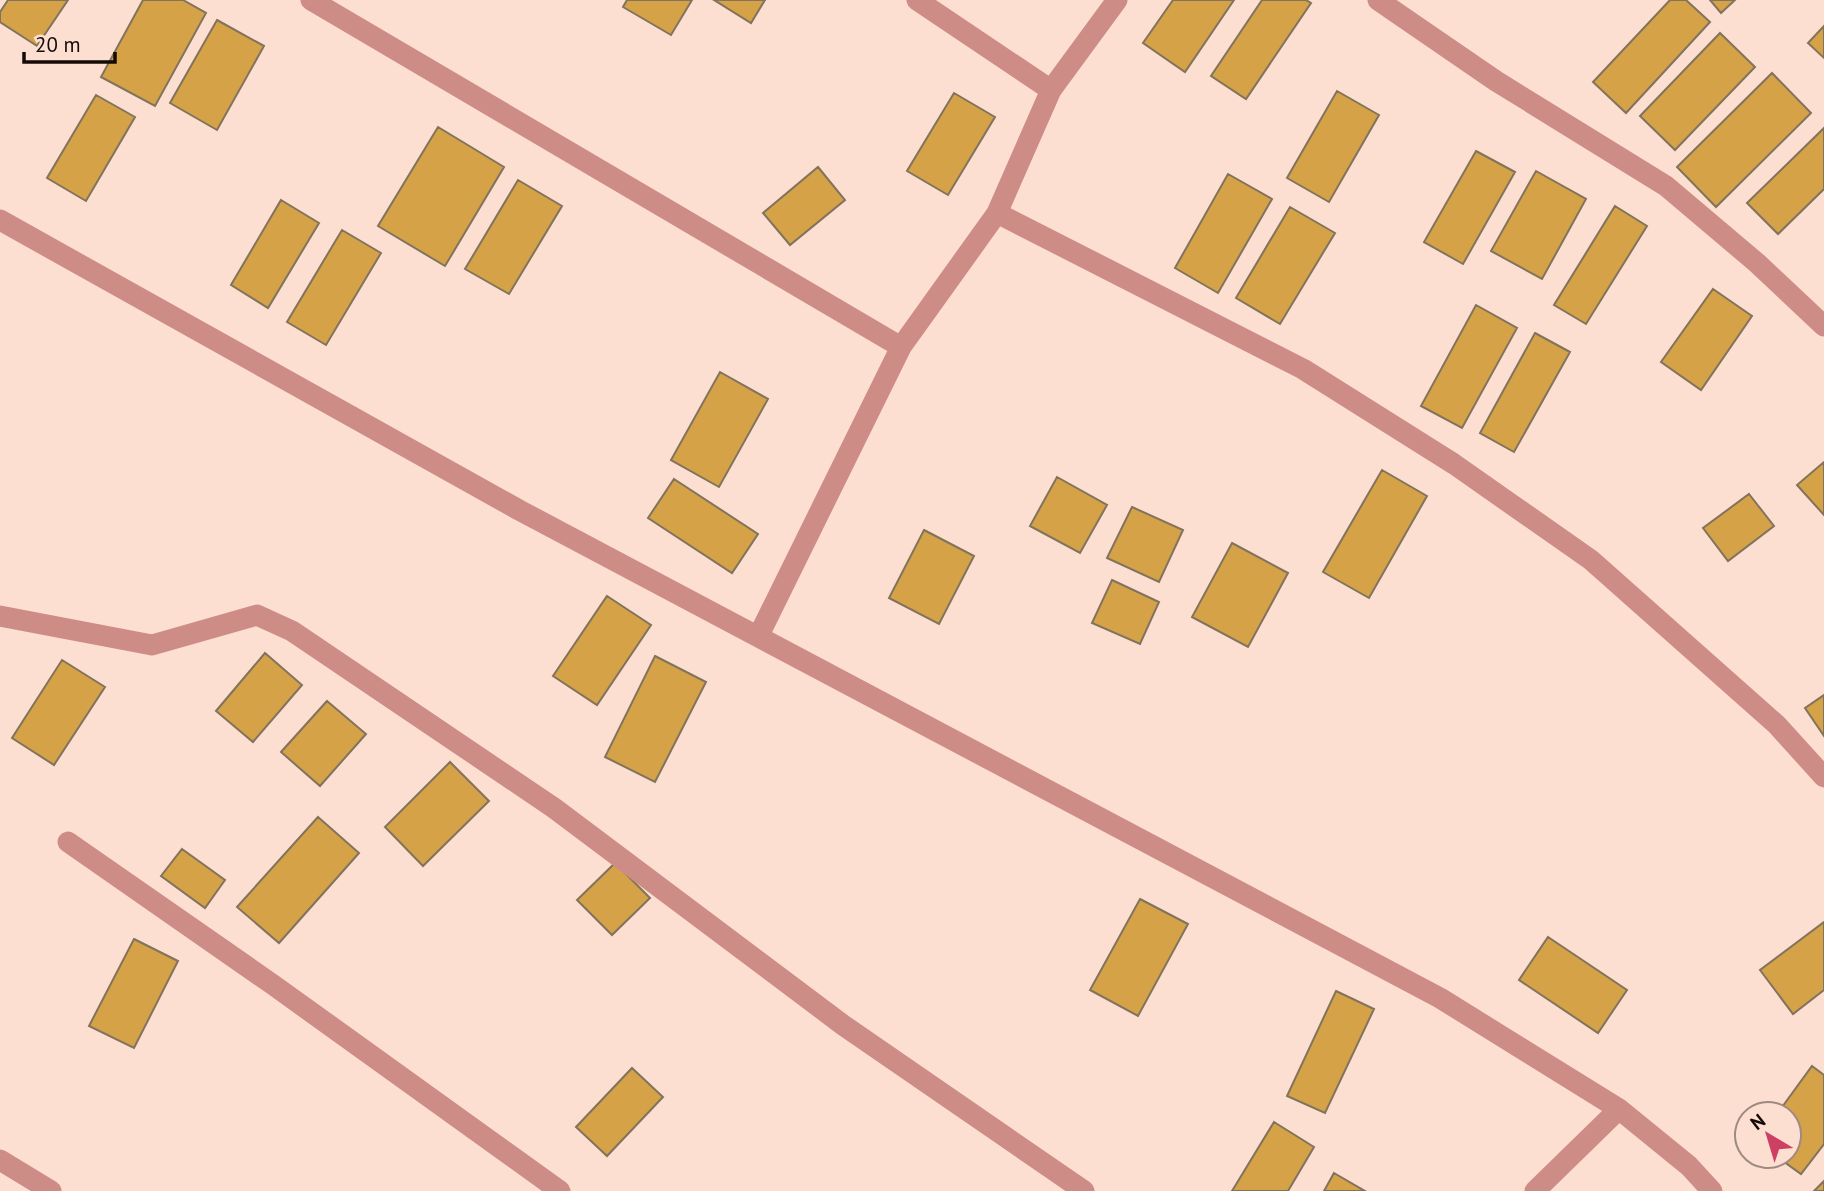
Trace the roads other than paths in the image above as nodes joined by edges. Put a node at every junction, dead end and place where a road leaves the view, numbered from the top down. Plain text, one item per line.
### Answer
1 (311, 0) edge
2 (917, 0) edge
3 (1117, 0) edge
4 (1378, 0) edge
5 (1051, 90) junction
6 (997, 213) junction
7 (0, 220) edge
8 (1824, 326) edge
9 (901, 347) junction
10 (0, 616) edge
11 (759, 635) junction
12 (1824, 777) edge
13 (68, 842) dead end
14 (1619, 1108) junction
15 (0, 1160) edge
16 (51, 1191) edge
17 (560, 1191) edge
18 (1084, 1191) edge
19 (1535, 1191) edge
20 (1712, 1191) edge

1 - 9 street
2 - 5 street
3 - 5 street
4 - 8 street
5 - 6 street
6 - 9 street
6 - 12 street
7 - 11 street
9 - 11 street
10 - 18 street
11 - 14 street
13 - 17 street
14 - 19 street
14 - 20 street
15 - 16 street

